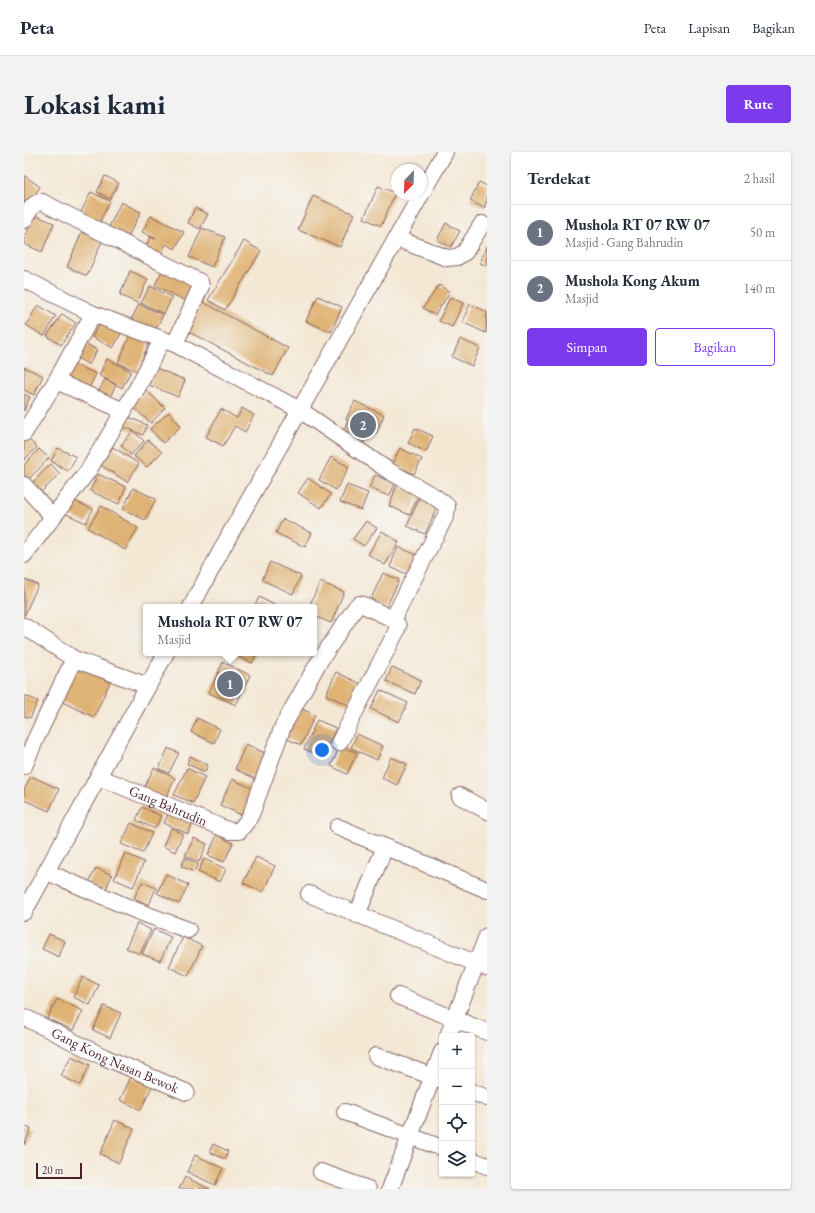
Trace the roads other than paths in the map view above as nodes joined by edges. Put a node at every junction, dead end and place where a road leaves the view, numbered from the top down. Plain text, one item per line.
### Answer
1 (445, 152) edge
2 (24, 220) edge
3 (482, 224) dead end
4 (398, 238) junction
5 (24, 279) edge
6 (93, 314) junction
7 (169, 342) junction
8 (56, 381) junction
9 (300, 410) junction
10 (124, 411) junction
11 (24, 433) edge
12 (24, 485) edge
13 (53, 517) junction
14 (24, 555) edge
15 (193, 604) edge
16 (393, 619) junction
17 (24, 626) edge
18 (164, 656) edge
19 (74, 659) junction
20 (148, 686) junction
21 (339, 743) dead end
22 (24, 766) edge
23 (99, 777) junction
24 (460, 796) dead end
25 (487, 811) edge
26 (338, 827) dead end
27 (385, 847) junction
28 (46, 872) junction
29 (487, 890) edge
30 (309, 894) dead end
31 (24, 912) edge
32 (357, 915) junction
33 (188, 930) dead end
34 (487, 936) edge
35 (482, 966) edge
36 (398, 996) dead end
37 (24, 1017) edge
38 (455, 1019) junction
39 (487, 1032) edge
40 (449, 1033) edge
41 (376, 1056) dead end
42 (439, 1068) edge
43 (437, 1079) edge
44 (186, 1092) dead end
45 (475, 1093) edge
46 (487, 1098) edge
47 (345, 1112) dead end
48 (410, 1136) junction
49 (439, 1147) edge
50 (475, 1161) edge
51 (487, 1166) edge
52 (321, 1172) dead end
53 (368, 1189) edge
54 (390, 1189) edge

1 - 4 street
2 - 7 street
3 - 4 street
4 - 9 street
5 - 6 street
6 - 7 street
6 - 8 street
7 - 9 street
7 - 10 street
8 - 10 street
8 - 11 street
9 - 15 street
9 - 16 street
10 - 13 street
12 - 13 street
13 - 14 street
16 - 21 street
16 - 23 street, Gang Bahrudin
17 - 19 street
18 - 20 street
19 - 20 street
19 - 22 street
20 - 23 street
23 - 28 street
24 - 25 street
26 - 27 street
27 - 29 street
27 - 32 street
28 - 31 street
28 - 33 street
30 - 32 street
32 - 35 street
34 - 35 street
35 - 38 street
36 - 38 street
37 - 44 street, Gang Kong Nasan Bewok
38 - 39 street
38 - 40 street
41 - 43 street
42 - 43 street
43 - 48 street
45 - 46 street
47 - 48 street
48 - 49 street
48 - 54 street
50 - 51 street
52 - 53 street

